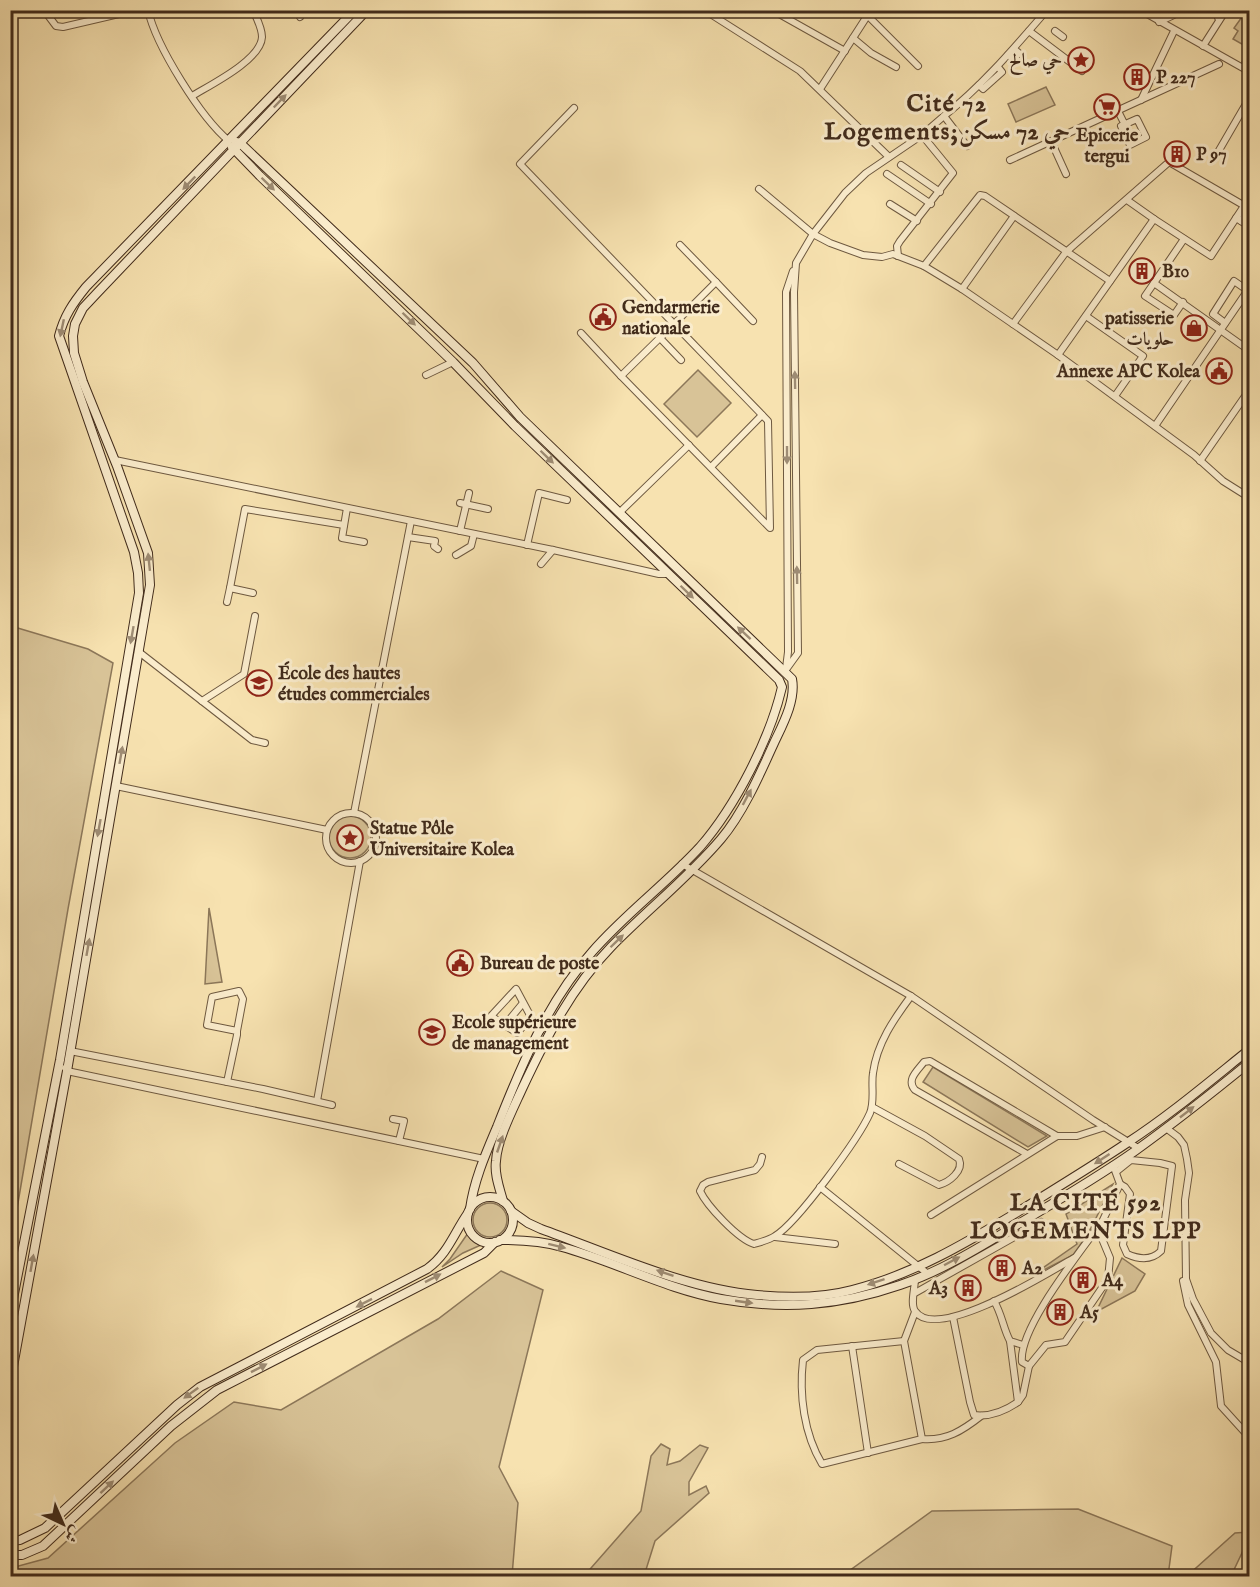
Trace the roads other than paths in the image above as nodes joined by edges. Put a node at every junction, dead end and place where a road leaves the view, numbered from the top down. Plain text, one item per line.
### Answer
1 (44, 10) edge
2 (95, 10) edge
3 (136, 10) edge
4 (148, 10) edge
5 (253, 10) edge
6 (296, 10) edge
7 (355, 10) edge
8 (367, 10) edge
9 (712, 10) edge
10 (772, 10) edge
11 (1047, 10) edge
12 (1215, 10) edge
13 (1226, 10) edge
14 (1140, 11) edge
15 (868, 12) edge
16 (1176, 14) dead end
17 (300, 17) dead end
18 (98, 19) junction
19 (1220, 20) junction
20 (1159, 22) junction
21 (1029, 31) junction
22 (1055, 31) dead end
23 (1174, 31) junction
24 (1063, 37) dead end
25 (853, 38) junction
26 (1203, 46) junction
27 (844, 51) junction
28 (1219, 64) dead end
29 (918, 66) dead end
30 (896, 67) dead end
31 (1082, 71) dead end
32 (1250, 72) edge
33 (820, 88) junction
34 (192, 96) junction
35 (1250, 97) edge
36 (1141, 100) junction
37 (574, 108) dead end
38 (1118, 111) junction
39 (944, 116) junction
40 (1125, 124) junction
41 (922, 135) junction
42 (230, 141) junction
43 (1051, 141) junction
44 (967, 146) dead end
45 (237, 147) junction
46 (890, 158) junction
47 (1214, 159) dead end
48 (1010, 160) dead end
49 (901, 165) dead end
50 (887, 174) dead end
51 (1066, 174) dead end
52 (759, 189) dead end
53 (940, 192) junction
54 (1127, 200) junction
55 (890, 204) dead end
56 (931, 204) junction
57 (1247, 208) edge
58 (1014, 216) junction
59 (1250, 217) edge
60 (1154, 219) junction
61 (1238, 220) junction
62 (917, 221) junction
63 (1250, 227) edge
64 (813, 234) junction
65 (1184, 239) junction
66 (680, 245) dead end
67 (1066, 252) junction
68 (898, 256) junction
69 (796, 263) junction
70 (924, 266) junction
71 (1110, 281) junction
72 (716, 282) junction
73 (1154, 283) junction
74 (1248, 288) edge
75 (962, 289) junction
76 (1183, 302) junction
77 (1086, 316) junction
78 (753, 321) dead end
79 (674, 324) junction
80 (1013, 324) junction
81 (1223, 326) junction
82 (581, 333) dead end
83 (660, 338) junction
84 (1250, 351) edge
85 (1058, 355) junction
86 (681, 360) dead end
87 (453, 362) junction
88 (426, 375) dead end
89 (621, 376) junction
90 (1250, 389) edge
91 (1115, 396) junction
92 (762, 415) junction
93 (1155, 426) junction
94 (689, 445) junction
95 (115, 460) junction
96 (1200, 461) junction
97 (711, 467) junction
98 (635, 486) dead end
99 (642, 492) junction
100 (469, 493) dead end
101 (1250, 498) edge
102 (567, 500) dead end
103 (463, 504) junction
104 (347, 508) junction
105 (488, 509) dead end
106 (619, 513) junction
107 (411, 521) junction
108 (344, 525) junction
109 (460, 531) junction
110 (474, 534) junction
111 (408, 537) junction
112 (364, 542) dead end
113 (526, 545) junction
114 (438, 549) dead end
115 (553, 550) junction
116 (456, 555) dead end
117 (541, 564) dead end
118 (681, 572) junction
119 (668, 574) junction
120 (230, 588) junction
121 (253, 593) dead end
122 (227, 602) dead end
123 (255, 616) dead end
124 (139, 652) junction
125 (785, 671) junction
126 (779, 680) junction
127 (202, 701) junction
128 (265, 743) dead end
129 (116, 786) junction
130 (354, 813) junction
131 (327, 830) junction
132 (360, 861) junction
133 (682, 864) junction
134 (691, 870) junction
135 (911, 996) junction
136 (522, 1003) junction
137 (525, 1024) junction
138 (505, 1025) junction
139 (541, 1030) junction
140 (237, 1031) junction
141 (1250, 1049) edge
142 (70, 1051) junction
143 (60, 1059) junction
144 (1250, 1062) edge
145 (67, 1071) junction
146 (227, 1082) junction
147 (317, 1101) junction
148 (332, 1105) dead end
149 (872, 1107) junction
150 (393, 1119) dead end
151 (1105, 1127) junction
152 (1166, 1128) junction
153 (1057, 1136) junction
154 (399, 1141) junction
155 (1129, 1142) junction
156 (1138, 1148) junction
157 (1027, 1154) junction
158 (762, 1156) dead end
159 (484, 1159) junction
160 (899, 1164) dead end
161 (1114, 1168) junction
162 (1120, 1184) junction
163 (820, 1187) junction
164 (503, 1201) junction
165 (469, 1211) junction
166 (511, 1211) junction
167 (931, 1215) dead end
168 (1102, 1220) junction
169 (1041, 1222) dead end
170 (774, 1236) junction
171 (497, 1241) junction
172 (835, 1244) dead end
173 (1185, 1256) junction
174 (1077, 1257) junction
175 (920, 1267) junction
176 (928, 1274) junction
177 (915, 1279) junction
178 (915, 1293) junction
179 (994, 1301) junction
180 (915, 1312) junction
181 (10, 1314) edge
182 (953, 1317) junction
183 (904, 1341) junction
184 (1010, 1341) junction
185 (1023, 1345) junction
186 (852, 1346) junction
187 (1250, 1363) edge
188 (1029, 1366) junction
189 (10, 1383) edge
190 (1018, 1402) junction
191 (981, 1416) junction
192 (1250, 1438) edge
193 (922, 1439) junction
194 (868, 1453) junction
195 (10, 1541) edge
196 (10, 1555) edge

1 - 18 street
2 - 18 street
3 - 18 street
4 - 34 street
5 - 34 street
6 - 17 street
7 - 42 main road
45 -> 8 main road
9 - 33 street
10 - 27 street
11 - 21 street
12 - 19 street
13 - 19 street
14 - 20 street
15 - 25 street
15 - 29 street
16 - 20 street
19 - 26 street
20 - 23 street
21 - 31 street
21 - 39 street
22 - 24 street
23 - 26 street
23 - 36 street
25 - 27 street
25 - 30 street
26 - 32 street
27 - 33 street
28 - 36 street
33 - 46 street
34 - 42 street
35 - 47 street
36 - 38 street
37 - 79 street
38 - 40 street
38 - 43 street
39 - 41 street
39 - 44 street
40 - 40 street
41 - 46 street
41 - 53 street
42 - 45 main road
42 -> 143 main road
43 - 48 street
43 - 51 street
45 -> 87 main road
45 - 95 main road
45 - 106 main road
46 - 64 street
49 - 53 street
50 - 56 street
52 - 64 street
53 - 56 street
54 - 57 street
54 - 60 street
54 - 67 street
55 - 62 street
56 - 62 street
57 - 61 street
58 - 67 street
58 - 70 street
58 - 75 street
59 - 61 street
60 - 65 street
60 - 71 street
61 - 63 street
61 - 65 street
62 - 68 street
64 - 68 street
64 - 69 street
65 - 73 street
66 - 72 street
67 - 71 street
67 - 80 street
68 - 70 street
69 -> 125 street
125 -> 69 street
70 - 75 street
71 - 77 street
72 - 78 street
72 - 79 street
73 - 76 street
73 - 76 street
74 - 81 street
74 - 81 street
75 - 80 street
76 - 81 street
77 - 85 street
77 - 91 street
79 - 83 street
79 - 92 street
80 - 85 street
81 - 84 street
81 - 93 street
82 - 89 street
83 - 86 street
83 - 89 street
85 - 91 street
87 - 88 street
87 -> 119 main road
89 - 94 street
90 - 96 street
91 - 93 street
92 - 97 street
92 - 97 street
93 - 96 street
94 - 97 street
94 - 99 street
95 - 104 street
124 -> 95 main road
96 - 101 street
98 - 99 street
99 - 106 street
100 - 103 street
102 - 113 street
103 - 105 street
103 - 109 street
104 - 107 street
104 - 108 street
106 - 118 main road
107 - 109 street
107 - 111 street
108 - 112 street
108 - 120 street
109 - 110 street
110 - 113 street
110 - 116 street
111 - 114 street
111 - 130 street
113 - 115 street
115 - 117 street
115 - 119 street
118 - 119 street
125 -> 118 main road
119 -> 126 main road
120 - 121 street
120 - 122 street
123 - 127 street
124 - 127 street
129 -> 124 main road
125 - 126 main road
134 -> 125 main road
126 - 133 main road
127 - 128 street
129 - 131 street
142 -> 129 main road
130 - 131 street
130 - 132 street
131 - 132 street
132 - 147 street
133 - 134 street
133 - 139 main road
134 - 135 street
164 -> 134 main road
135 - 149 street
135 - 151 street
136 - 137 street
136 - 138 street
136 - 138 street
137 - 138 street
137 - 139 street
139 - 159 main road
140 - 140 street
140 - 146 street
141 - 155 main road
142 - 145 main road
142 - 146 street
143 - 145 street
143 - 181 main road
152 -> 144 main road
145 - 154 street
189 -> 145 main road
146 - 147 street
147 - 148 street
149 - 160 street
149 - 163 street
150 - 154 street
151 - 153 street
151 - 155 street
152 - 156 main road
152 - 173 street
153 - 157 street
153 - 157 street
154 - 159 street
155 - 156 street
155 -> 175 main road
156 - 161 main road
157 - 167 street
158 - 170 street
159 - 165 main road
161 - 162 street
161 - 162 street
176 -> 161 main road
162 - 168 street
163 - 170 street
163 - 175 street
164 - 165 main road
164 - 166 main road
165 - 171 main road
165 -> 195 main road
166 - 171 main road
175 -> 166 main road
168 - 174 street
168 - 188 street
169 - 178 street
170 - 172 street
171 -> 177 main road
196 -> 171 main road
173 - 187 street
173 - 192 street
174 - 179 street
174 - 185 street
175 - 176 street
176 - 177 main road
177 - 178 street
178 - 180 street
179 - 182 street
179 - 184 street
180 - 182 street
180 - 183 street
182 - 191 street
183 - 186 street
183 - 193 street
184 - 185 street
184 - 190 street
185 - 188 street
186 - 194 street
186 - 194 street
188 - 190 street
190 - 191 street
191 - 193 street
193 - 194 street

